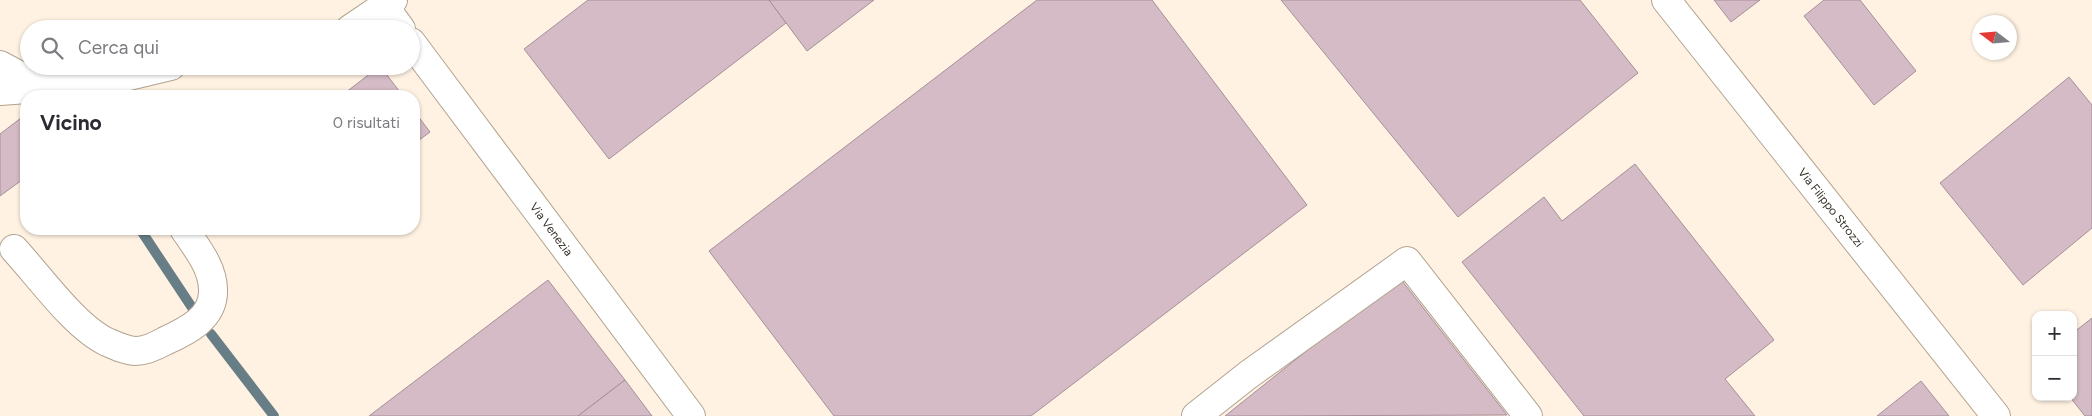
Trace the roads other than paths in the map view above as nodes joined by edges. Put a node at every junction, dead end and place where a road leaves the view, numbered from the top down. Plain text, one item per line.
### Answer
1 (1666, 0) edge
2 (388, 3) edge
3 (363, 20) edge
4 (396, 20) edge
5 (420, 54) edge
6 (0, 66) edge
7 (144, 75) edge
8 (43, 88) junction
9 (99, 90) edge
10 (0, 91) edge
11 (188, 235) edge
12 (14, 249) dead end
13 (691, 416) edge
14 (1196, 416) edge
15 (1528, 416) edge
16 (1996, 416) edge

1 - 16 street, Via Filippo Strozzi
2 - 3 street
2 - 4 street
5 - 13 street, Via Venezia
6 - 8 street
7 - 9 street
8 - 9 street
8 - 10 street
11 - 12 street
14 - 15 street

